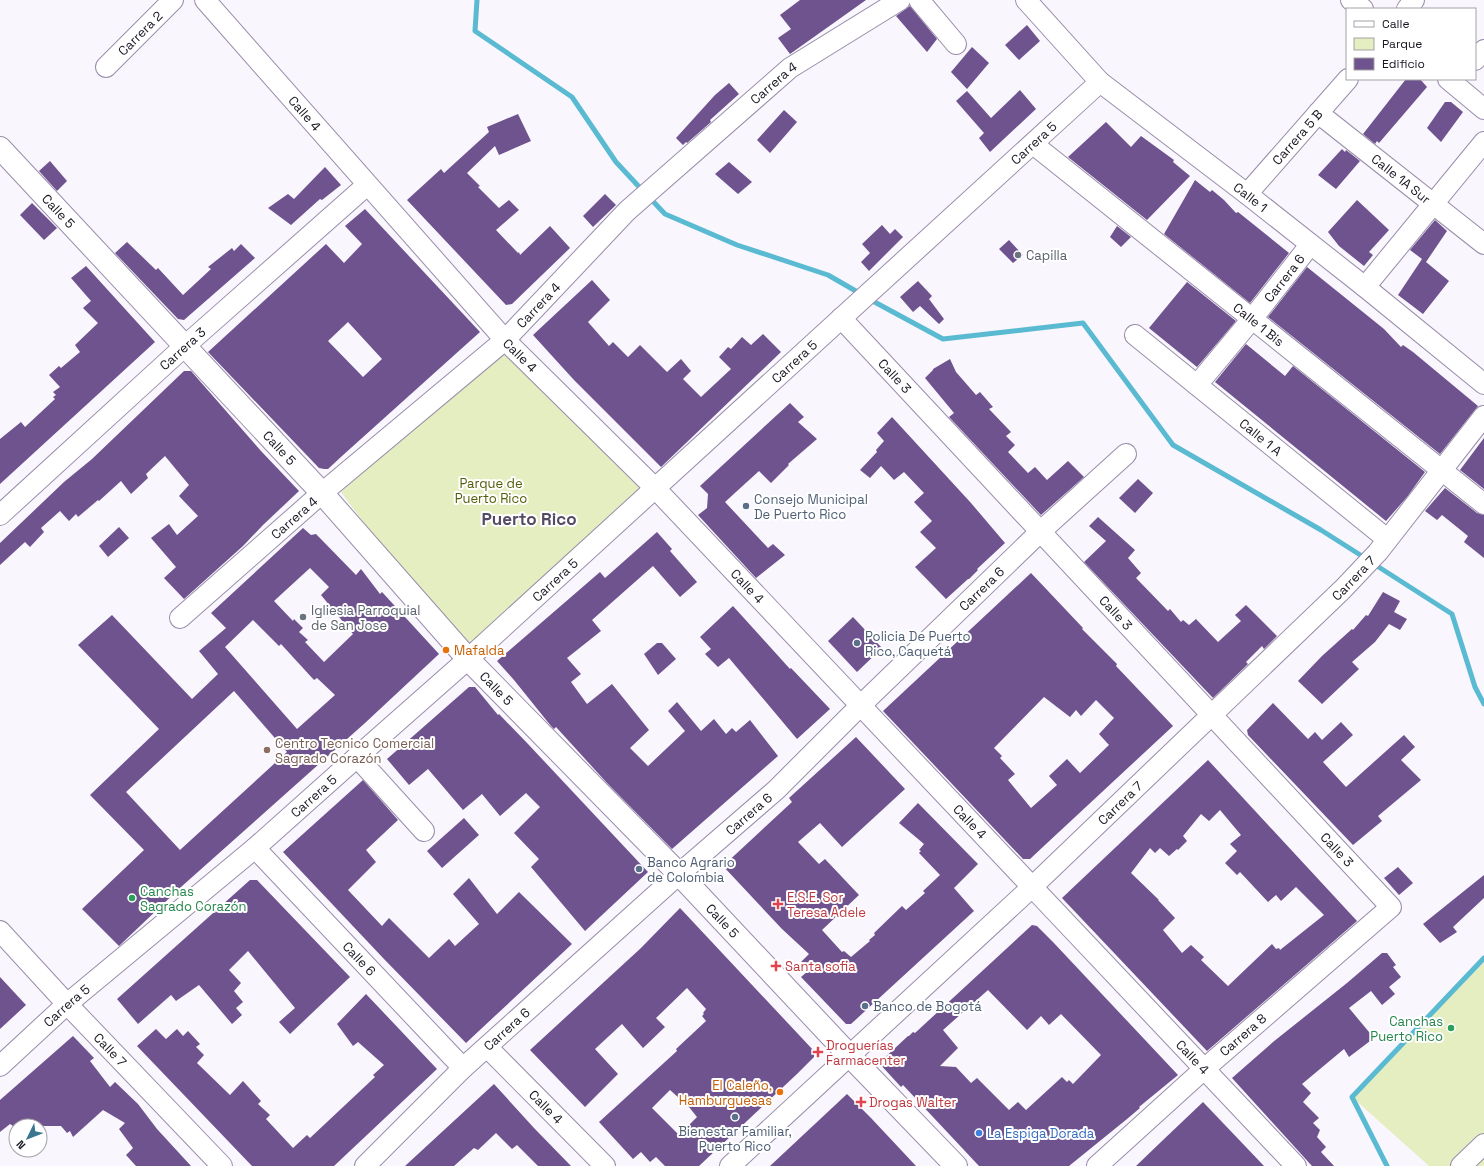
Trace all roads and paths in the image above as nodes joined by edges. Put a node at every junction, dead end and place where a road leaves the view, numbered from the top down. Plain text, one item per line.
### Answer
1 (173, 0) edge
2 (205, 0) edge
3 (900, 0) edge
4 (919, 0) edge
5 (1026, 0) edge
6 (1351, 0) edge
7 (1362, 8) edge
8 (956, 44) dead end
9 (1484, 50) edge
10 (1476, 59) edge
11 (1476, 61) edge
12 (106, 67) dead end
13 (1484, 68) edge
14 (1347, 80) edge
15 (1449, 80) edge
16 (1100, 82) junction
17 (1484, 109) edge
18 (1318, 113) junction
19 (1484, 142) edge
20 (1033, 144) junction
21 (0, 148) edge
22 (367, 185) junction
23 (1247, 194) junction
24 (1433, 204) junction
25 (1484, 244) edge
26 (1310, 245) junction
27 (1365, 287) junction
28 (848, 312) junction
29 (1252, 319) junction
30 (1135, 335) dead end
31 (505, 340) junction
32 (186, 345) junction
33 (1484, 384) edge
34 (1197, 385) junction
35 (1484, 416) edge
36 (1126, 454) dead end
37 (1441, 470) junction
38 (654, 488) junction
39 (322, 493) junction
40 (1484, 504) edge
41 (0, 515) edge
42 (1041, 531) junction
43 (1383, 545) junction
44 (180, 618) dead end
45 (468, 659) junction
46 (860, 706) junction
47 (1211, 714) junction
48 (357, 757) junction
49 (424, 831) dead end
50 (255, 848) junction
51 (679, 874) junction
52 (1032, 887) junction
53 (1391, 907) joint
54 (0, 931) edge
55 (67, 1004) junction
56 (487, 1047) junction
57 (849, 1055) junction
58 (0, 1066) edge
59 (463, 1068) junction
60 (1203, 1070) junction
61 (1484, 1144) edge
62 (222, 1166) edge
63 (365, 1166) edge
64 (605, 1166) edge
65 (730, 1166) edge
66 (956, 1166) edge
67 (1097, 1166) edge
68 (1296, 1166) edge
69 (1461, 1166) edge

1 - 12 street, Carrera 2
2 - 22 street, Calle 4
3 - 31 street, Carrera 4
4 - 8 street
5 - 16 street, Calle 1
6 - 7 street
9 - 10 street
11 - 13 street
14 - 18 street, Carrera 5 B
15 - 17 street
16 - 20 street, Carrera 5
16 - 23 street, Calle 1
18 - 23 street, Carrera 5 B
18 - 24 street, Calle 1A Sur
19 - 24 street
20 - 28 street, Carrera 5
20 - 29 street, Calle 1 Bis
21 - 32 street, Calle 5
22 - 31 street, Calle 4
22 - 32 street, Carrera 3
23 - 26 street, Calle 1
24 - 25 street, Calle 1A Sur
24 - 27 street
26 - 27 street, Calle 1
26 - 29 street, Carrera 6
27 - 33 street, Calle 1
28 - 38 street, Carrera 5
28 - 42 street, Calle 3
29 - 34 street, Carrera 6
29 - 37 street, Calle 1 Bis
30 - 34 street, Calle 1 A
31 - 38 street, Calle 4
31 - 39 street, Carrera 4
32 - 39 street, Calle 5
32 - 41 street, Carrera 3
34 - 43 street, Calle 1 A
35 - 37 street, Carrera 7
36 - 42 street, Carrera 6
37 - 40 street, Calle 1 Bis
37 - 43 street, Carrera 7
38 - 45 street, Carrera 5
38 - 46 street, Calle 4
39 - 44 street, Carrera 4
39 - 45 street, Calle 5
42 - 46 street, Carrera 6
42 - 47 street, Calle 3
43 - 47 street, Carrera 7
45 - 48 street, Carrera 5
45 - 51 street, Calle 5
46 - 51 street, Carrera 6
46 - 52 street, Calle 4
47 - 52 street, Carrera 7
47 - 53 street, Calle 3
48 - 49 street
48 - 50 street, Carrera 5
50 - 55 street, Carrera 5
50 - 59 street, Calle 6
51 - 56 street, Carrera 6
51 - 57 street, Calle 5
52 - 57 street, Carrera 7
52 - 60 street, Calle 4
53 - 60 street, Carrera 8
54 - 55 street, Calle 7
55 - 58 street, Carrera 5
55 - 62 street, Calle 7
56 - 59 street, Carrera 6
56 - 64 street, Calle 4
57 - 65 street, Carrera 7
57 - 66 street, Calle 5
59 - 63 street, Carrera 6
60 - 67 street, Carrera 8
60 - 68 street, Calle 4
61 - 69 street

